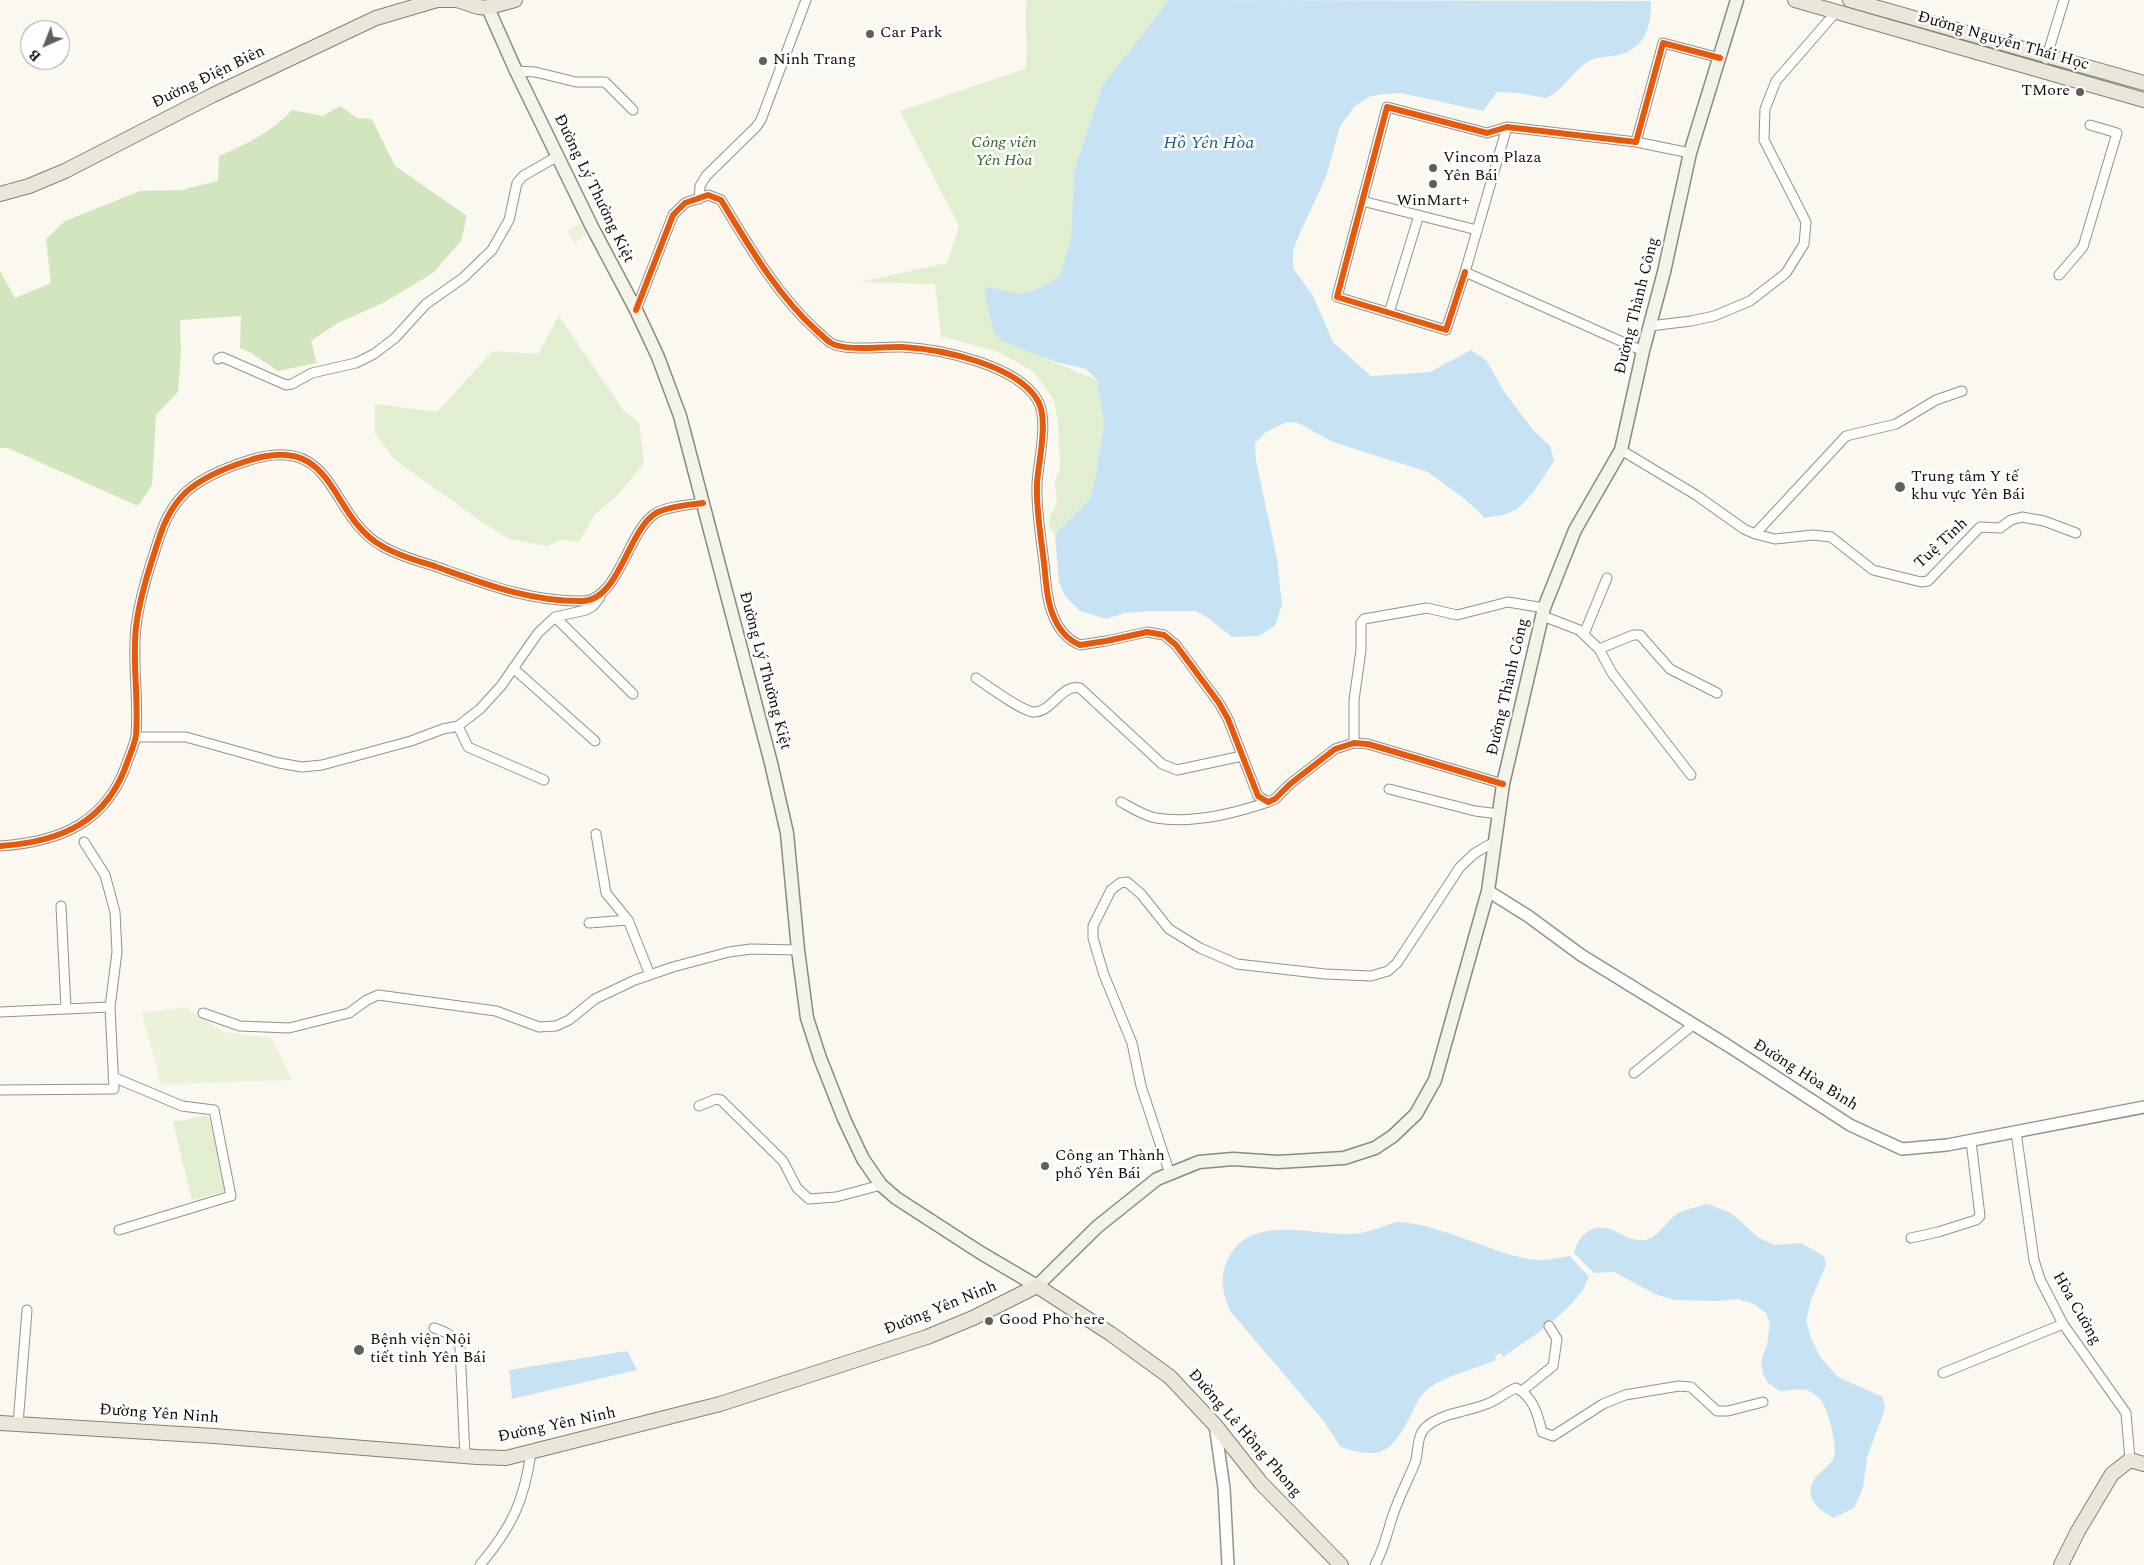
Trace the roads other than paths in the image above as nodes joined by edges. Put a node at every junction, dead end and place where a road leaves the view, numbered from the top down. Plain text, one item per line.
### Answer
1 (438, 0) edge
2 (515, 0) edge
3 (806, 0) edge
4 (1737, 0) edge
5 (1795, 0) edge
6 (1850, 0) edge
7 (2064, 0) edge
8 (486, 4) edge
9 (1836, 12) junction
10 (2047, 55) junction
11 (1720, 58) junction
12 (516, 71) junction
13 (2042, 72) junction
14 (2144, 83) edge
15 (2144, 100) edge
16 (633, 110) dead end
17 (2090, 124) dead end
18 (1507, 127) junction
19 (1636, 142) junction
20 (1690, 153) junction
21 (558, 156) junction
22 (0, 194) edge
23 (698, 198) junction
24 (1362, 201) junction
25 (1419, 215) junction
26 (1477, 230) junction
27 (1465, 272) junction
28 (2059, 275) dead end
29 (636, 310) junction
30 (1389, 313) junction
31 (1650, 326) junction
32 (1643, 351) junction
33 (218, 359) dead end
34 (1962, 391) dead end
35 (1621, 450) junction
36 (703, 503) junction
37 (2076, 533) dead end
38 (1755, 534) junction
39 (1607, 578) dead end
40 (602, 594) junction
41 (1544, 612) junction
42 (555, 617) junction
43 (1584, 634) junction
44 (1599, 648) junction
45 (514, 668) junction
46 (976, 678) dead end
47 (1717, 693) dead end
48 (633, 694) dead end
49 (458, 726) junction
50 (136, 737) junction
51 (595, 740) dead end
52 (1354, 743) junction
53 (1242, 756) junction
54 (1691, 775) dead end
55 (544, 780) dead end
56 (1503, 784) junction
57 (1389, 788) dead end
58 (1121, 802) dead end
59 (1268, 802) junction
60 (1499, 814) junction
61 (596, 834) dead end
62 (1496, 841) junction
63 (84, 842) dead end
64 (0, 846) edge
65 (1488, 891) junction
66 (61, 906) dead end
67 (628, 920) junction
68 (589, 924) dead end
69 (798, 950) junction
70 (650, 975) junction
71 (110, 1007) junction
72 (66, 1009) junction
73 (0, 1012) edge
74 (203, 1014) dead end
75 (1694, 1024) junction
76 (1634, 1073) dead end
77 (114, 1077) junction
78 (0, 1090) edge
79 (699, 1106) dead end
80 (2144, 1107) edge
81 (2016, 1132) junction
82 (1971, 1141) junction
83 (1170, 1174) junction
84 (881, 1185) junction
85 (119, 1230) dead end
86 (1911, 1238) dead end
87 (1037, 1286) junction
88 (27, 1310) dead end
89 (2064, 1324) junction
90 (1549, 1326) dead end
91 (434, 1328) dead end
92 (1943, 1373) dead end
93 (1522, 1391) junction
94 (1763, 1402) dead end
95 (0, 1423) edge
96 (18, 1424) junction
97 (1215, 1425) junction
98 (531, 1453) junction
99 (465, 1456) junction
100 (2130, 1460) junction
101 (2144, 1464) edge
102 (480, 1565) edge
103 (1228, 1565) edge
104 (1341, 1565) edge
105 (1374, 1565) edge
106 (2061, 1565) edge

1 - 8 main road, Đường Điện Biên
1 - 22 main road, Đường Điện Biên
2 - 8 main road
3 - 23 street
4 - 11 main road, Đường Thành Công
5 - 9 main road, Đường Nguyễn Thái Học
6 - 10 main road, Đường Nguyễn Thái Học
7 - 10 street
8 - 12 main road, Đường Lý Thường Kiệt
9 - 13 main road, Đường Nguyễn Thái Học
9 - 31 street
10 - 13 street
10 - 14 main road, Đường Nguyễn Thái Học
11 - 19 street
11 - 20 main road, Đường Thành Công
12 - 16 street
12 - 21 main road, Đường Lý Thường Kiệt
13 - 15 main road, Đường Nguyễn Thái Học
17 - 28 street
18 - 19 street
18 - 24 street
18 - 26 street
19 - 20 street
20 - 31 main road, Đường Thành Công
21 - 29 main road, Đường Lý Thường Kiệt
21 - 33 street
23 - 29 street
23 - 53 street
24 - 25 street
24 - 30 street
25 - 26 street
25 - 30 street
26 - 27 street
27 - 30 street
27 - 32 street
29 - 36 main road, Đường Lý Thường Kiệt
31 - 32 main road, Đường Thành Công
32 - 35 main road, Đường Thành Công
34 - 38 street
35 - 38 street, Tuệ Tĩnh
35 - 41 main road, Đường Thành Công
36 - 40 street
36 - 69 main road, Đường Lý Thường Kiệt
37 - 38 street, Tuệ Tĩnh
39 - 43 street
40 - 42 street
40 - 50 street
41 - 43 street
41 - 52 street
41 - 56 main road, Đường Thành Công
42 - 45 street
42 - 48 street
43 - 44 street
44 - 47 street
44 - 54 street
45 - 49 street
45 - 51 street
46 - 53 street
49 - 50 street
49 - 55 street
50 - 64 street
52 - 56 street
52 - 59 street
53 - 59 street
56 - 60 main road, Đường Thành Công
57 - 60 street
58 - 59 street
60 - 62 main road, Đường Thành Công
61 - 67 street
62 - 65 main road, Đường Thành Công
62 - 83 street
63 - 71 street
65 - 75 street, Đường Hòa Bình
65 - 83 main road, Đường Thành Công
66 - 72 street
67 - 68 street
67 - 70 street
69 - 70 street
69 - 84 main road, Đường Lý Thường Kiệt
70 - 74 street
71 - 72 street
71 - 77 street
72 - 73 street
75 - 76 street
75 - 82 street, Đường Hòa Bình
77 - 78 street
77 - 85 street
79 - 84 street
80 - 81 street, Đường Hòa Bình
81 - 82 street, Đường Hòa Bình
81 - 89 street, Hòa Cường
82 - 86 street
83 - 87 main road, Đường Thành Công
84 - 87 main road, Đường Lý Thường Kiệt
87 - 97 main road, Đường Lê Hồng Phong
87 - 98 main road, Đường Yên Ninh
88 - 96 street
89 - 92 street
89 - 100 street, Hòa Cường
90 - 93 street
91 - 99 street
93 - 94 street
93 - 105 street
95 - 96 main road, Đường Yên Ninh
96 - 99 main road, Đường Yên Ninh
97 - 103 street
97 - 104 main road, Đường Lê Hồng Phong
98 - 99 main road, Đường Yên Ninh
98 - 102 street
100 - 101 main road
100 - 106 main road

